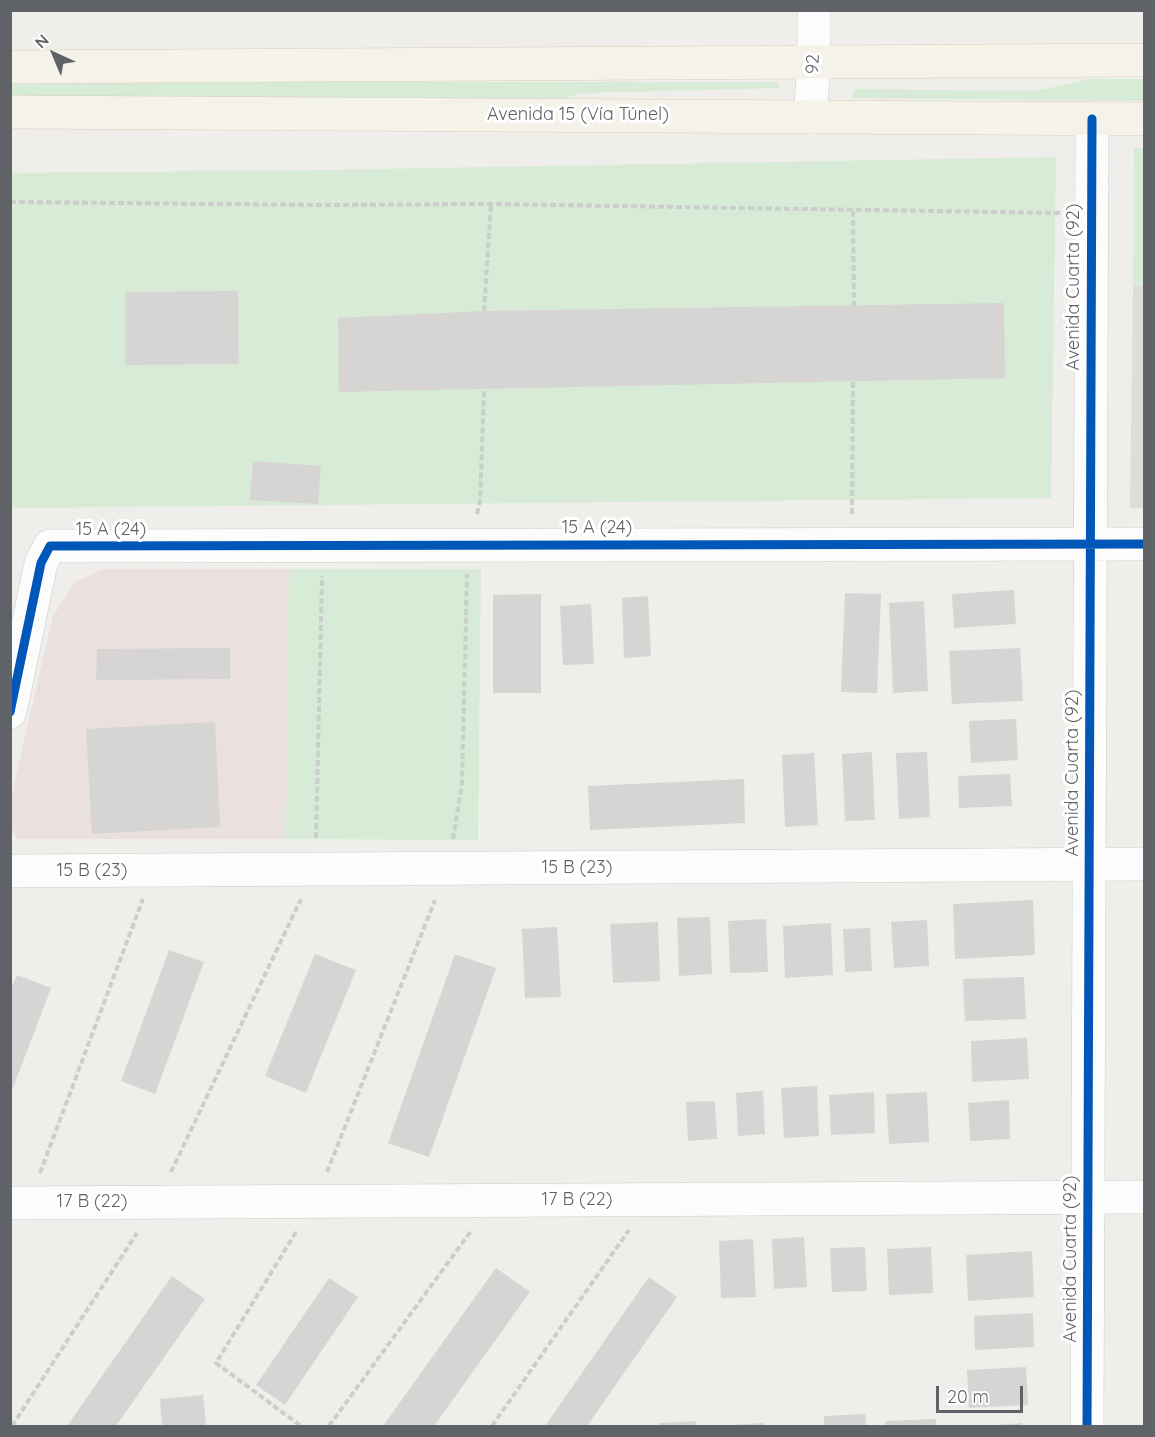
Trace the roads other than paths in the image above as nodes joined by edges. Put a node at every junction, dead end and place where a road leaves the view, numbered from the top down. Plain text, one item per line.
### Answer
1 (814, 10) edge
2 (1144, 60) edge
3 (814, 62) junction
4 (10, 67) edge
5 (10, 112) edge
6 (810, 117) junction
7 (1092, 119) junction
8 (1144, 119) edge
9 (1090, 544) junction
10 (1144, 544) edge
11 (10, 712) edge
12 (1089, 864) junction
13 (1144, 864) edge
14 (10, 871) edge
15 (1144, 1197) edge
16 (1088, 1198) junction
17 (20, 1203) edge
18 (1087, 1426) edge

1 - 3 street, 92
2 - 3 main road
3 - 4 main road
3 - 6 street, 92
5 - 6 main road, Avenida 15 (Vía Túnel)
6 - 7 main road, Avenida 15 (Vía Túnel)
7 - 8 main road, Avenida 15 (Vía Túnel)
7 - 9 street, Avenida Cuarta (92)
9 - 10 street, 15 A (24)
9 - 11 street, 15 A (24)
9 - 12 street, Avenida Cuarta (92)
12 - 13 street, 15 B (23)
12 - 14 street, 15 B (23)
12 - 16 street, Avenida Cuarta (92)
15 - 16 street, 17 B (22)
16 - 17 street, 17 B (22)
16 - 18 street, Avenida Cuarta (92)

